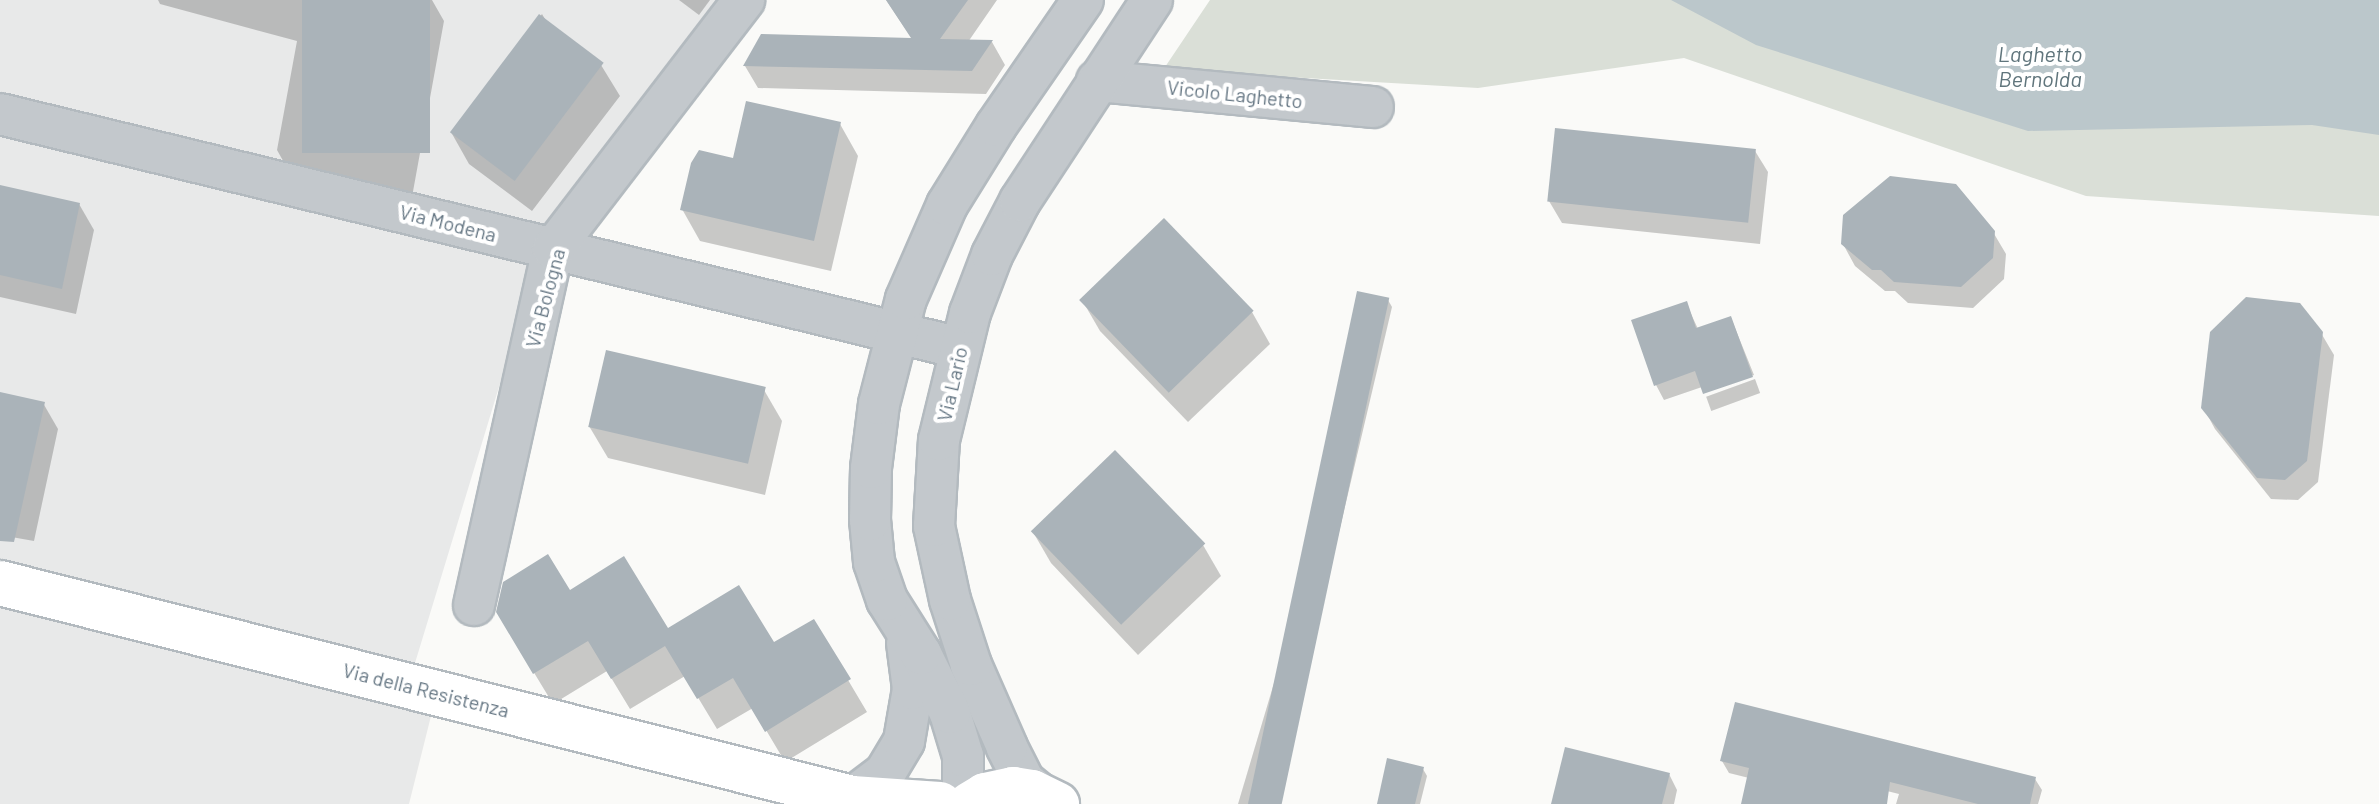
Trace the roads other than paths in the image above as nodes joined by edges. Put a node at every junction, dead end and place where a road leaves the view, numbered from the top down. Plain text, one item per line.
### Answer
1 (744, 0) edge
2 (1083, 0) edge
3 (1152, 0) edge
4 (1097, 81) junction
5 (1373, 107) dead end
6 (0, 114) edge
7 (553, 249) junction
8 (897, 330) junction
9 (960, 348) junction
10 (0, 583) edge
11 (474, 605) dead end
12 (895, 614) junction
13 (1049, 800) edge
14 (859, 801) edge
15 (963, 803) edge

1 - 7 street, Via Bologna
2 - 8 street
3 - 4 street, Via Lario
4 - 5 street, Vicolo Laghetto
4 - 9 street, Via Lario
6 - 7 street, Via Modena
7 - 8 street, Via Modena
7 - 11 street, Via Bologna
8 - 9 street, Via Modena
8 - 12 street
9 - 13 street, Via Lario
10 - 14 street, Via della Resistenza
12 - 14 street
12 - 15 street
13 - 15 street, Via della Resistenza
14 - 15 street, Via della Resistenza

